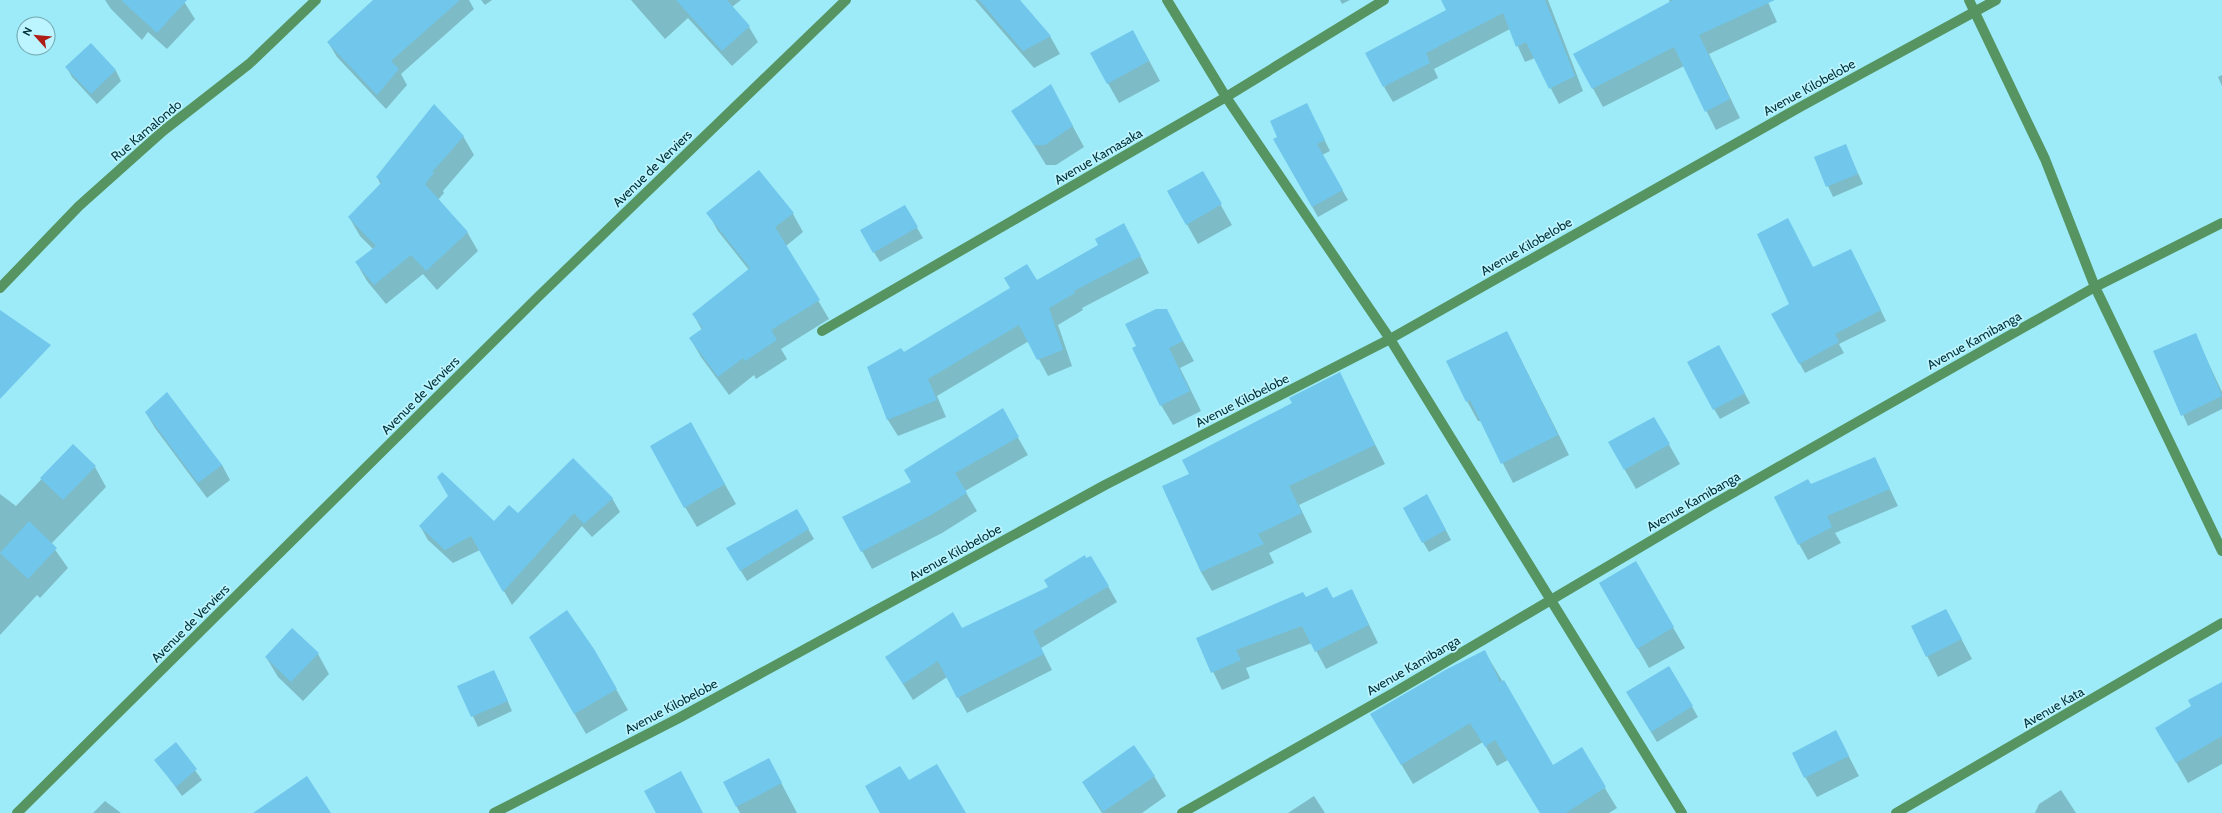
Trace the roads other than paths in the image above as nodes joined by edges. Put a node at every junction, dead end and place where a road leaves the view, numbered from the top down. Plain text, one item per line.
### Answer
1 (316, 0) edge
2 (846, 0) edge
3 (1167, 0) edge
4 (1384, 0) edge
5 (1969, 0) edge
6 (1996, 0) edge
7 (1974, 12) junction
8 (1226, 97) junction
9 (2222, 223) edge
10 (2095, 287) junction
11 (0, 288) edge
12 (822, 331) dead end
13 (1390, 339) junction
14 (2222, 551) edge
15 (1550, 600) junction
16 (2222, 624) edge
17 (17, 813) edge
18 (494, 813) edge
19 (1182, 813) edge
20 (1682, 813) edge
21 (1896, 813) edge

1 - 11 street, Rue Kamalondo
2 - 17 street, Avenue de Verviers
3 - 8 street
4 - 8 street, Avenue Kamasaka
5 - 7 street
6 - 7 street, Avenue Kilobelobe
7 - 10 street
7 - 13 street, Avenue Kilobelobe
8 - 12 street, Avenue Kamasaka
8 - 13 street
9 - 10 street, Avenue Kamibanga
10 - 14 street
10 - 15 street, Avenue Kamibanga
13 - 15 street
13 - 18 street, Avenue Kilobelobe
15 - 19 street, Avenue Kamibanga
15 - 20 street
16 - 21 street, Avenue Kata

